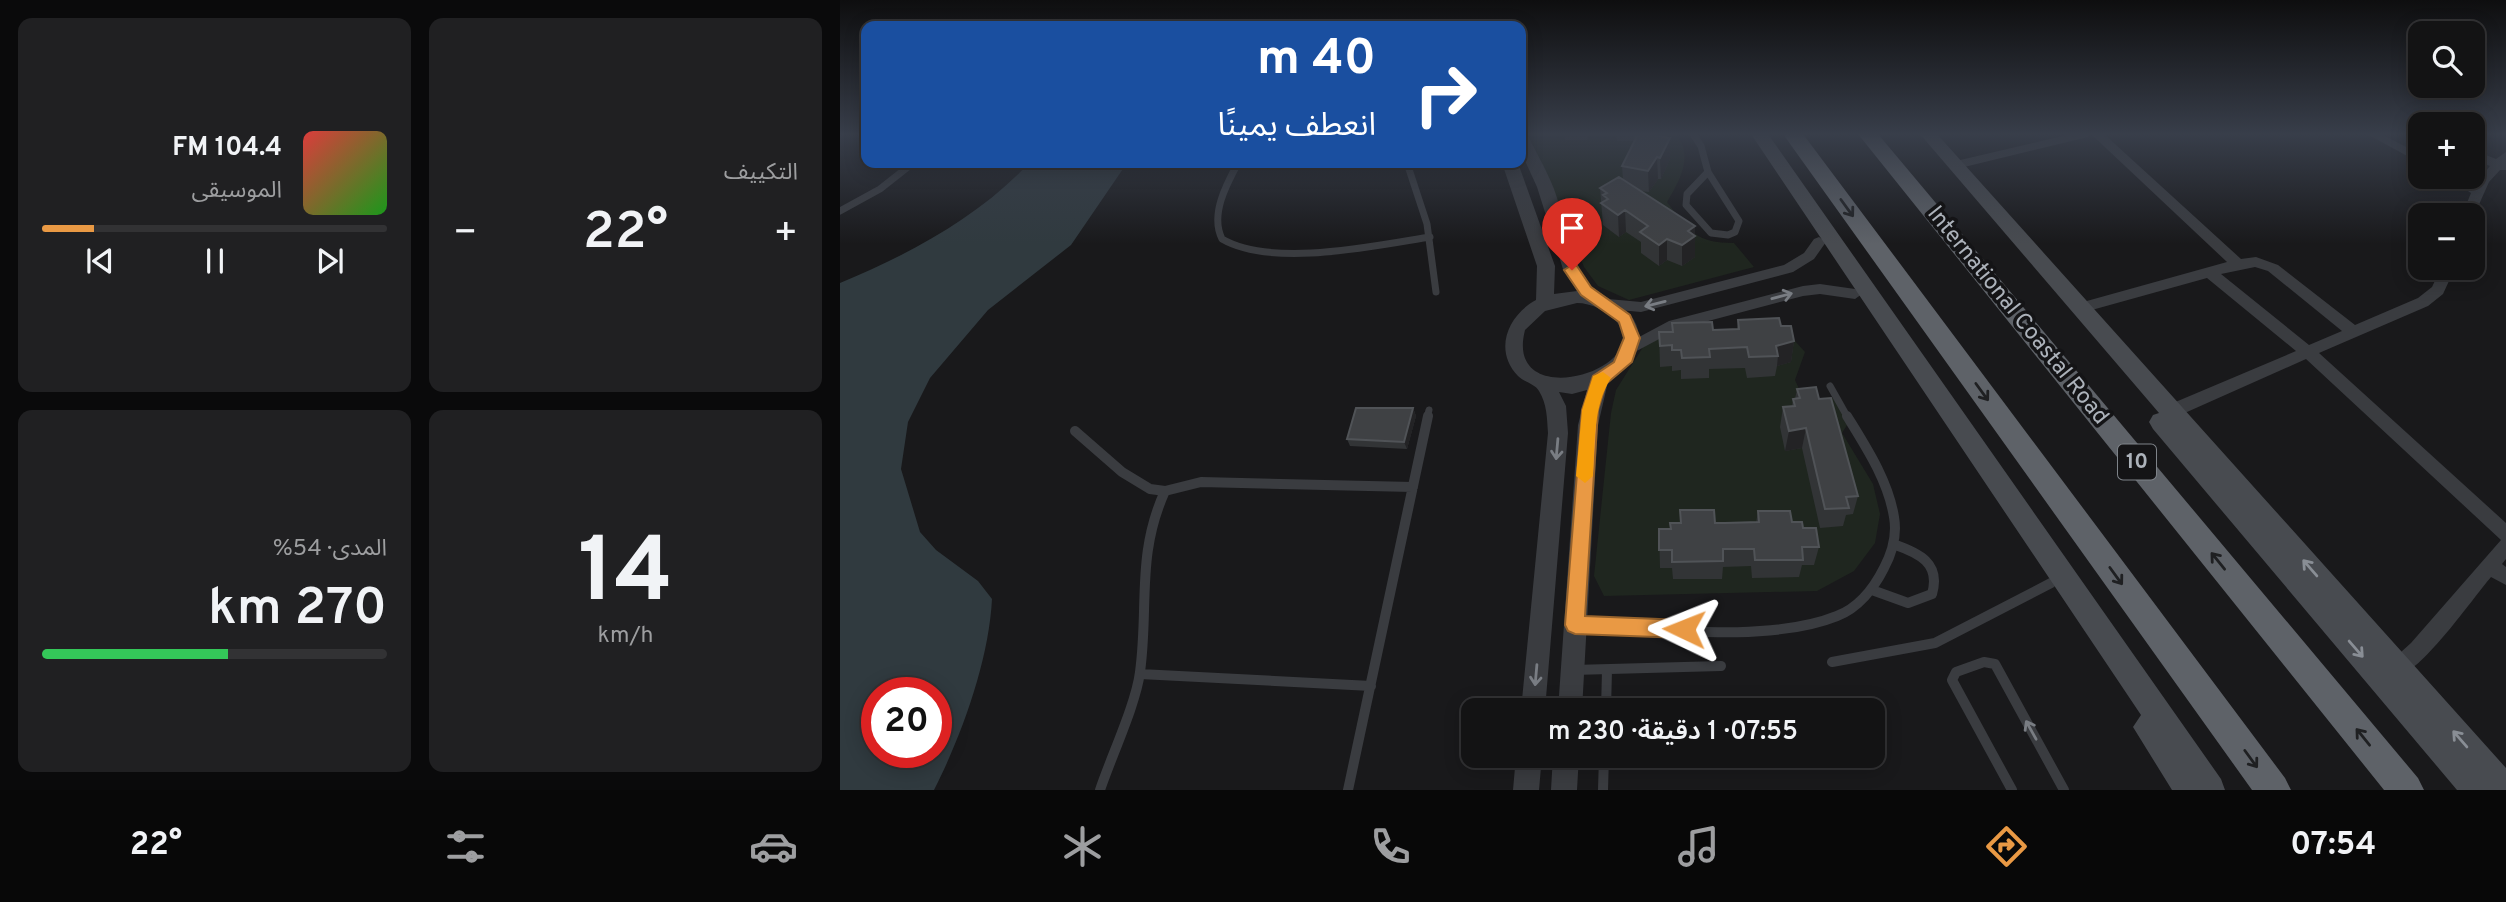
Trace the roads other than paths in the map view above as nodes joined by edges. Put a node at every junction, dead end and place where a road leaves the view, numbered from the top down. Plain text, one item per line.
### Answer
1 (902, 171) edge
2 (1235, 171) edge
3 (1409, 171) edge
4 (1513, 171) edge
5 (1537, 171) edge
6 (1770, 171) edge
7 (1784, 171) edge
8 (1820, 171) edge
9 (1898, 171) edge
10 (1944, 171) edge
11 (1961, 171) edge
12 (2137, 171) edge
13 (2495, 171) edge
14 (1707, 172) joint
15 (2474, 189) edge
16 (2478, 191) junction
17 (2474, 203) edge
18 (840, 211) edge
19 (1430, 237) junction
20 (1819, 242) junction
21 (2238, 264) junction
22 (2211, 273) junction
23 (2441, 280) edge
24 (1436, 292) dead end
25 (1855, 294) junction
26 (1679, 298) junction
27 (1603, 302) junction
28 (1545, 303) junction
29 (2081, 308) junction
30 (1691, 321) junction
31 (2355, 333) junction
32 (1631, 348) junction
33 (2309, 353) junction
34 (1599, 381) junction
35 (1545, 383) junction
36 (1830, 386) dead end
37 (1429, 410) dead end
38 (2172, 411) junction
39 (1075, 431) dead end
40 (1413, 487) junction
41 (1165, 491) junction
42 (2506, 534) edge
43 (1893, 544) junction
44 (2506, 546) edge
45 (2489, 566) junction
46 (2506, 578) edge
47 (2051, 583) junction
48 (1872, 590) junction
49 (1575, 625) junction
50 (1832, 662) dead end
51 (1721, 666) dead end
52 (2398, 668) junction
53 (1572, 670) junction
54 (1607, 670) junction
55 (1140, 674) junction
56 (1371, 686) junction
57 (1534, 698) edge
58 (1571, 698) edge
59 (1606, 698) edge
60 (1528, 768) edge
61 (1565, 768) edge
62 (1604, 768) edge
63 (1100, 790) edge
64 (1348, 790) edge
65 (1526, 790) edge
66 (1564, 790) edge
67 (1603, 790) edge
68 (2012, 790) edge
69 (2064, 790) edge
70 (2189, 790) edge
71 (2210, 790) edge
72 (2273, 790) edge
73 (2406, 790) edge
74 (2477, 790) edge
75 (2505, 790) edge

1 - 18 lane
2 - 19 lane
3 - 19 lane
4 - 28 street
5 - 27 street
6 - 20 main road
7 - 71 main road
8 -> 72 highway
73 -> 9 highway, International Coastal Road / 10
10 -> 74 main road
11 - 29 main road
12 - 21 street
13 - 16 street
14 - 14 lane
15 - 16 street
16 - 17 street
19 - 24 lane
20 - 25 main road
20 - 26 street
21 - 22 street
21 - 31 street
22 - 29 street
22 - 33 street
23 - 31 street
30 -> 25 street
25 - 47 main road
26 -> 27 street
26 - 30 street
27 - 28 street
27 - 32 street
28 - 35 street
29 - 38 main road
30 - 32 street
31 - 33 street
32 - 34 street
33 - 38 street
33 - 42 street
34 - 35 street
34 - 49 street
35 -> 57 street
36 - 43 lane
37 - 40 lane
52 -> 38 main road
39 - 41 lane
40 - 41 lane
40 - 56 lane
41 - 55 lane
43 - 48 lane
43 - 48 lane
44 - 45 street
45 - 46 street
45 - 52 street
47 - 50 lane
47 - 70 main road
48 - 49 lane
49 - 53 street
51 - 54 lane
75 -> 52 main road
53 - 54 lane
53 - 58 street
54 - 59 lane
55 - 56 lane
55 - 63 lane
56 - 64 lane
60 - 65 street
61 - 66 street
62 - 67 lane
69 -> 68 lane

